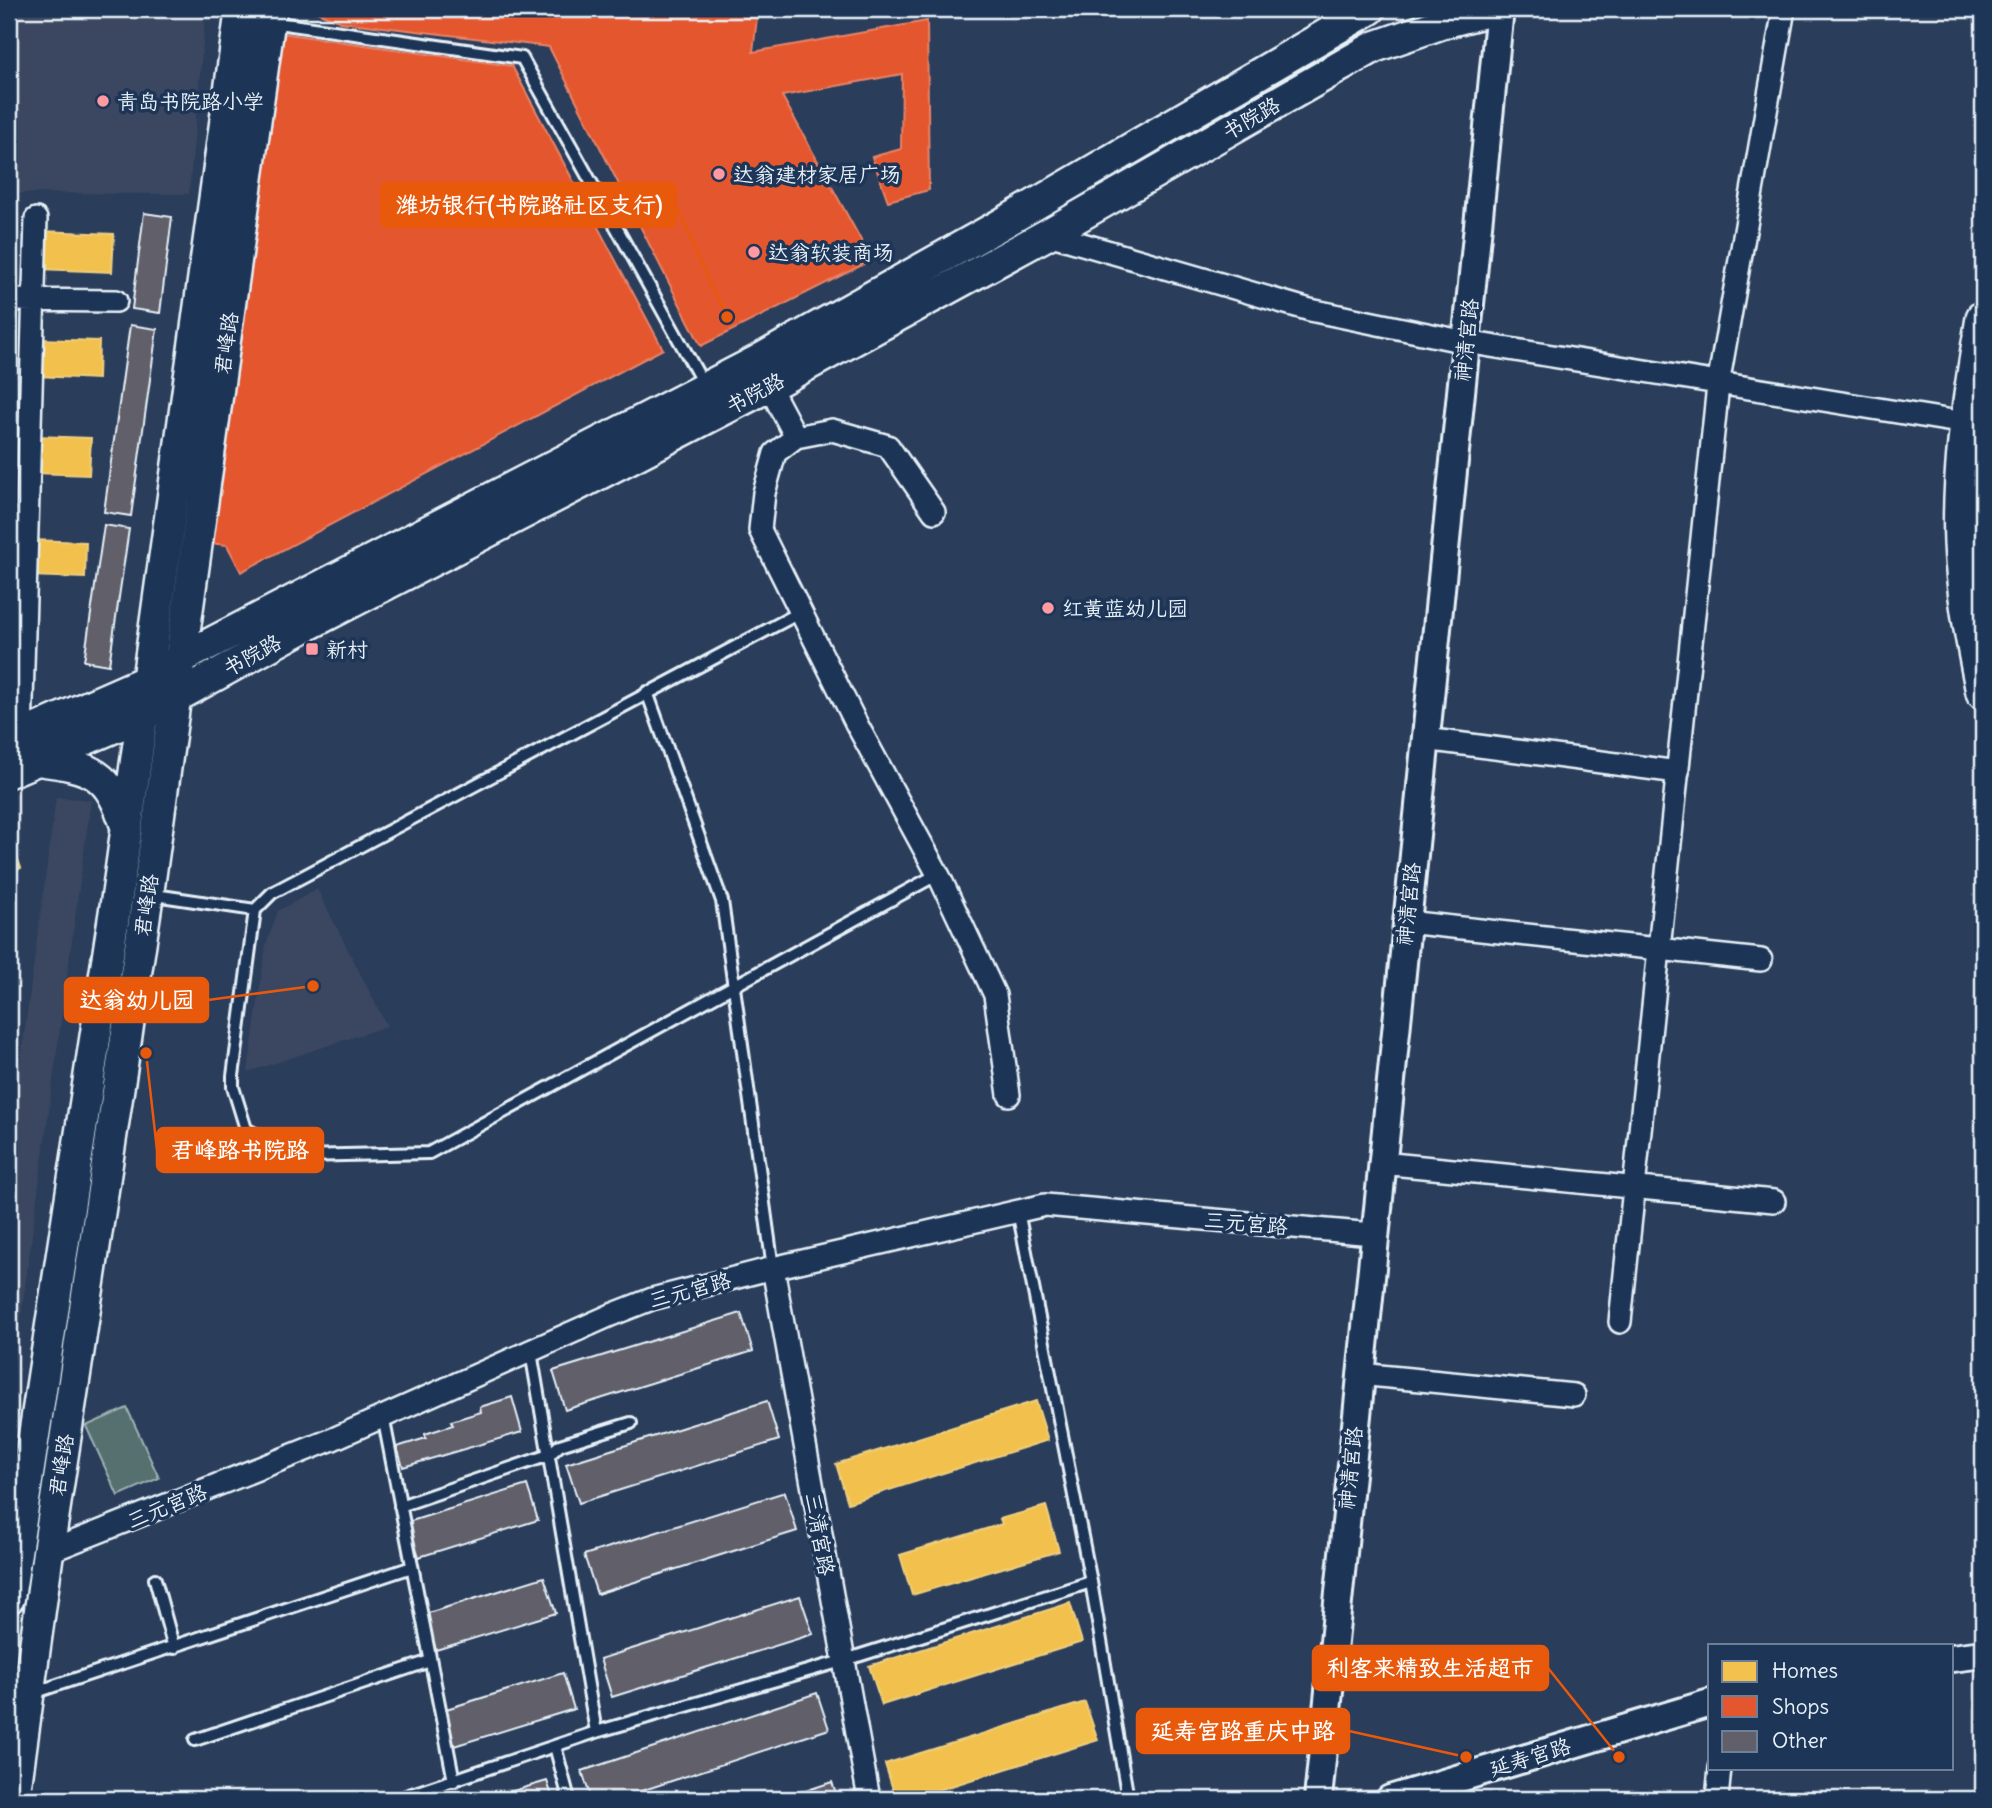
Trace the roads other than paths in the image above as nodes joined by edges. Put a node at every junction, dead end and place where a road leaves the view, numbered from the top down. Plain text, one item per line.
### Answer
1 (1370, 9) edge
2 (1499, 9) edge
3 (1784, 9) edge
4 (256, 16) edge
5 (36, 219) dead end
6 (1048, 234) junction
7 (9, 300) edge
8 (35, 300) junction
9 (116, 301) dead end
10 (1983, 318) edge
11 (1466, 342) junction
12 (1718, 384) junction
13 (769, 386) junction
14 (705, 387) junction
15 (1965, 423) junction
16 (796, 437) junction
17 (18, 506) edge
18 (934, 512) dead end
19 (799, 613) junction
20 (181, 658) junction
21 (148, 680) junction
22 (647, 692) junction
23 (1983, 692) edge
24 (176, 696) junction
25 (143, 715) junction
26 (15, 738) edge
27 (1425, 739) junction
28 (38, 760) junction
29 (9, 772) edge
30 (1678, 772) junction
31 (127, 828) junction
32 (938, 874) junction
33 (148, 894) junction
34 (255, 910) junction
35 (1406, 922) junction
36 (1659, 951) junction
37 (1761, 960) dead end
38 (734, 988) junction
39 (1009, 1095) dead end
40 (1381, 1163) junction
41 (1634, 1188) junction
42 (1774, 1201) dead end
43 (1018, 1212) junction
44 (1373, 1234) junction
45 (774, 1268) junction
46 (1620, 1322) dead end
47 (531, 1352) junction
48 (1359, 1374) junction
49 (1574, 1395) dead end
50 (383, 1416) junction
51 (631, 1423) dead end
52 (549, 1455) junction
53 (400, 1506) junction
54 (48, 1552) junction
55 (12, 1556) edge
56 (412, 1567) junction
57 (155, 1579) dead end
58 (1091, 1582) junction
59 (9, 1598) edge
60 (174, 1648) junction
61 (1983, 1654) edge
62 (1954, 1658) edge
63 (430, 1661) junction
64 (842, 1661) junction
65 (28, 1695) junction
66 (1708, 1704) edge
67 (596, 1732) junction
68 (195, 1740) dead end
69 (555, 1746) junction
70 (1720, 1770) edge
71 (454, 1781) junction
72 (14, 1799) edge
73 (341, 1799) edge
74 (357, 1799) edge
75 (397, 1799) edge
76 (569, 1799) edge
77 (869, 1799) edge
78 (1128, 1799) edge
79 (1318, 1799) edge
80 (1390, 1799) edge
81 (1717, 1799) edge

1 - 14 main road, 书院路
2 - 6 main road, 书院路
2 - 11 street, 神清宫路
3 - 12 street
4 - 14 lane
4 - 20 main road, 君峰路
4 - 21 main road, 君峰路
5 - 8 street
6 - 11 street
6 - 13 main road, 书院路
7 - 8 street
8 - 9 street
8 - 17 street
10 - 15 main road
11 - 12 street
11 - 27 street, 神清宫路
12 - 15 street
12 - 30 street
13 - 16 street
13 - 24 main road, 书院路
14 - 20 main road, 书院路
15 - 23 main road
16 - 18 street
16 - 19 street
17 - 26 street
19 - 22 lane
19 - 32 street
20 - 21 main road, 书院路
20 - 24 main road, 君峰路
21 - 25 main road, 君峰路
21 - 26 main road, 书院路
22 - 34 lane
22 - 38 lane
24 - 25 main road, 书院路
24 - 33 main road, 君峰路
25 - 28 main road, 书院路
25 - 31 main road, 君峰路
27 - 30 street
27 - 35 street, 神清宫路
28 - 29 main road, 书院路
28 - 31 main road
30 - 36 street
31 - 55 main road, 君峰路
32 - 38 lane
32 - 39 street
33 - 34 lane
33 - 54 main road, 君峰路
34 - 38 lane
35 - 36 street
35 - 40 street, 神清宫路
36 - 37 street
36 - 41 street
38 - 45 lane
40 - 41 street
40 - 44 street, 神清宫路
41 - 42 street
41 - 46 street
43 - 44 street, 三元宫路
43 - 45 street, 三元宫路
43 - 58 lane
44 - 48 street, 神清宫路
45 - 47 street, 三元宫路
45 - 64 street, 三清宫路
47 - 50 street, 三元宫路
47 - 52 lane
48 - 49 street
48 - 79 street, 神清宫路
50 - 53 lane
50 - 54 street, 三元宫路
51 - 52 lane
52 - 53 lane
52 - 67 lane
53 - 56 lane
54 - 55 street
54 - 65 main road, 君峰路
55 - 59 main road, 君峰路
56 - 60 lane
56 - 63 lane
57 - 60 lane
58 - 64 lane
58 - 78 lane
60 - 65 lane
61 - 62 street
63 - 68 lane
63 - 71 lane
64 - 67 lane
64 - 77 street, 三清宫路
65 - 72 main road, 君峰路
66 - 80 street, 延寿宫路
67 - 69 lane
69 - 71 lane
69 - 76 lane
70 - 81 street
71 - 75 lane
73 - 74 lane

